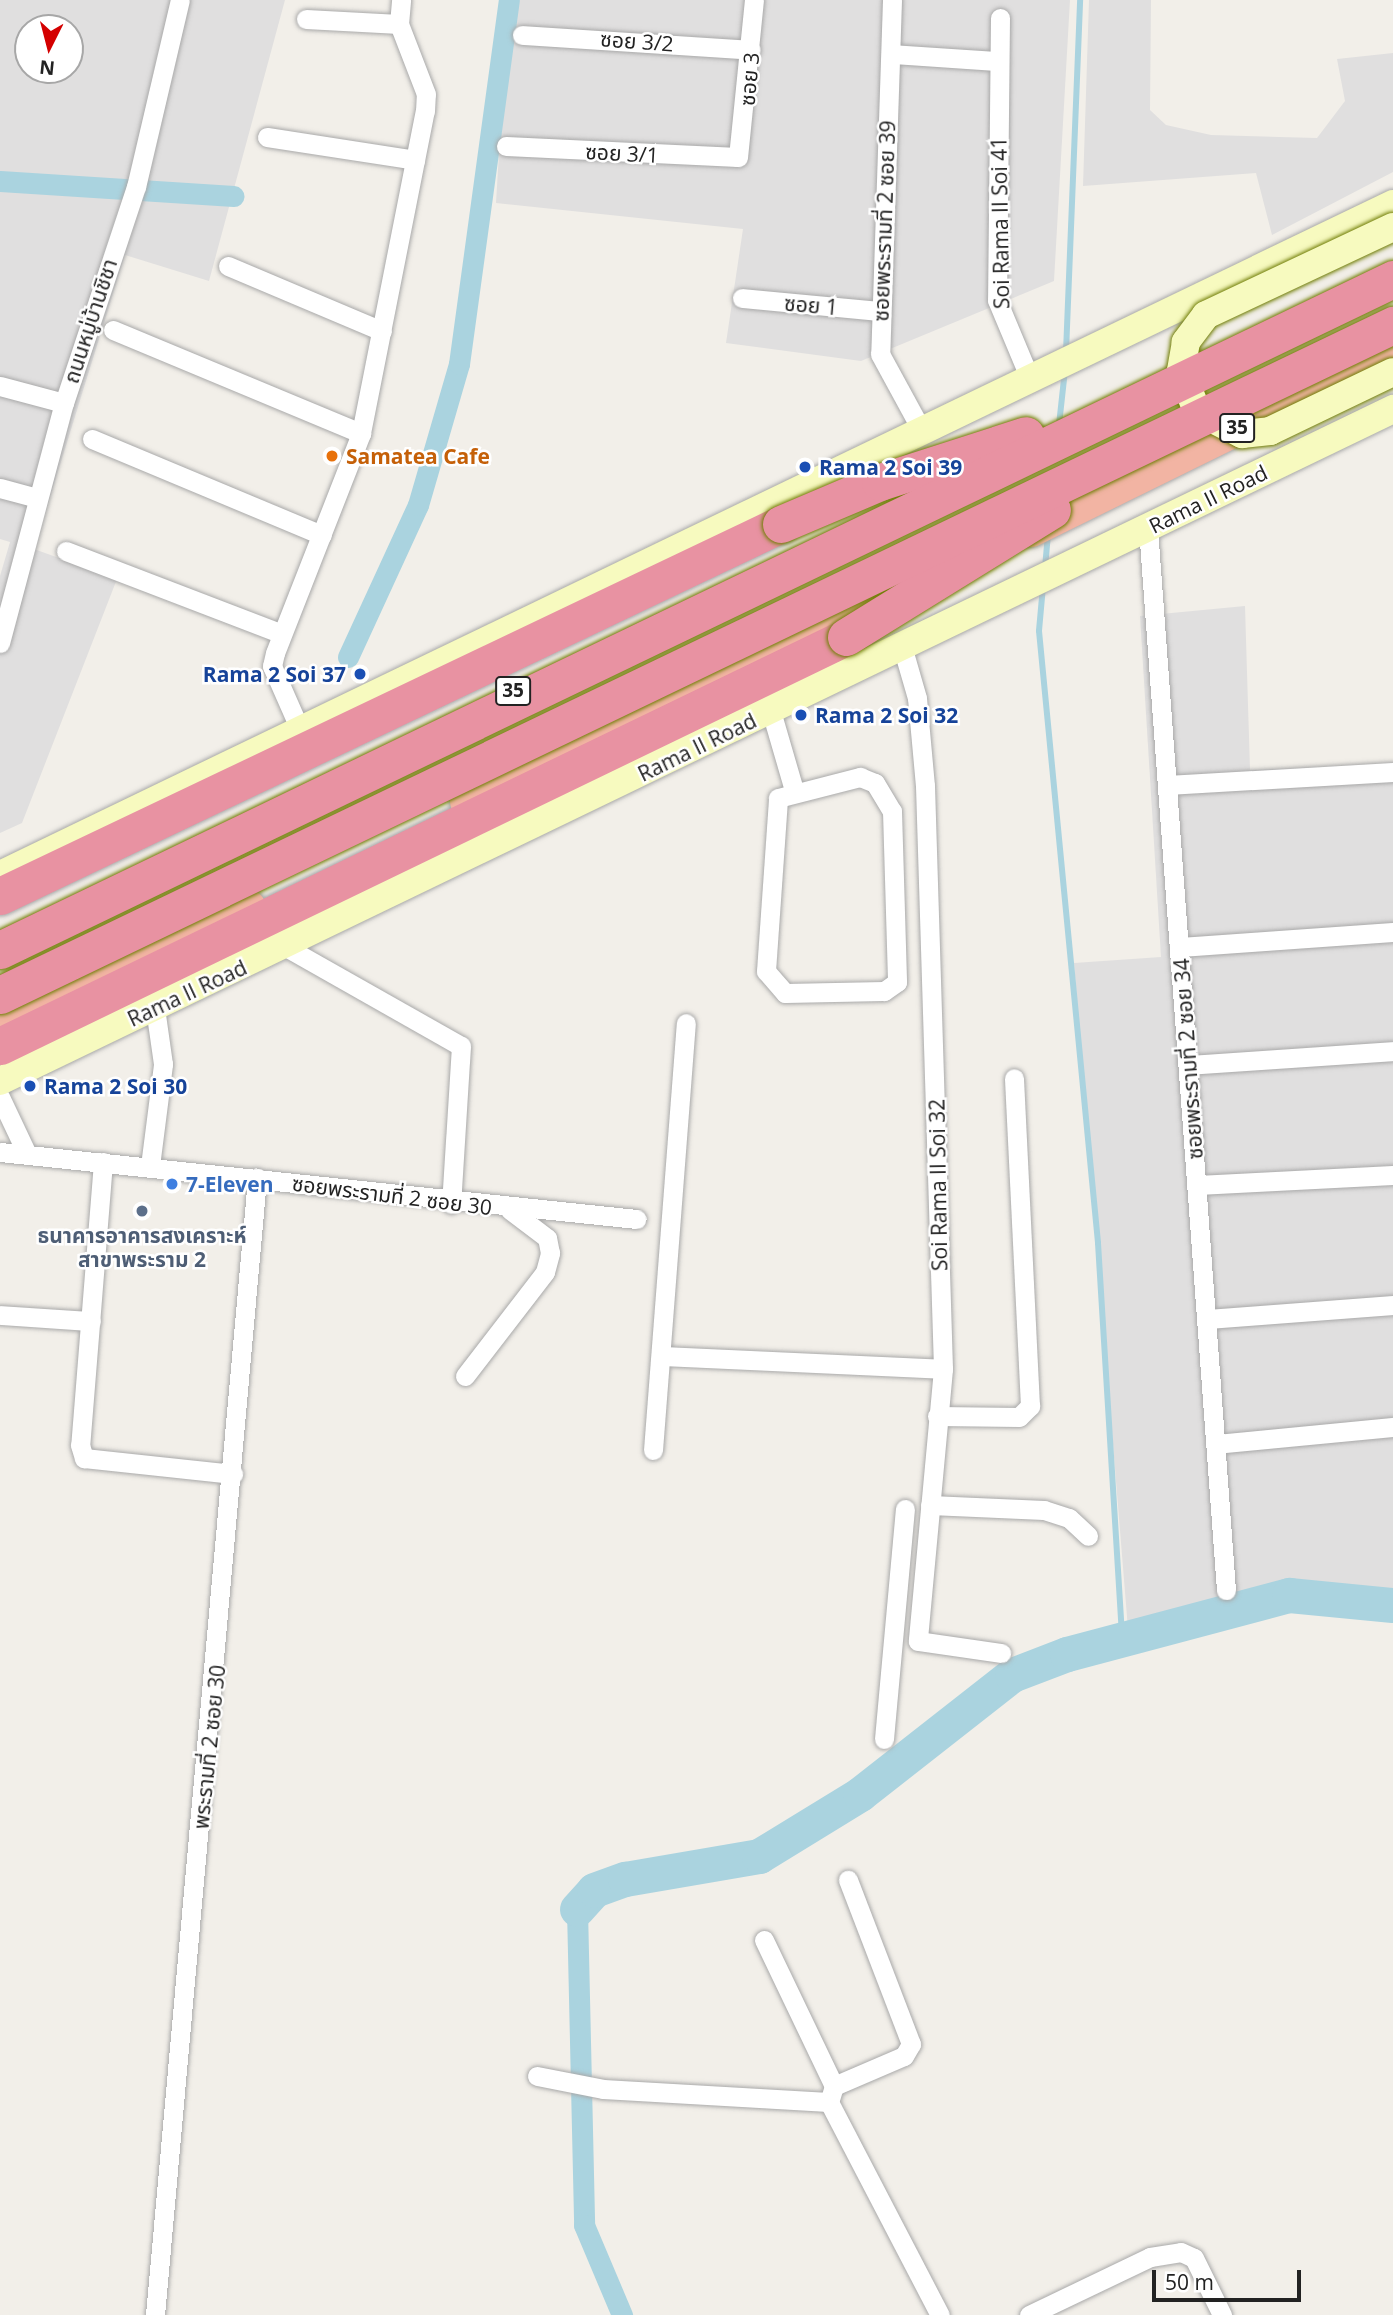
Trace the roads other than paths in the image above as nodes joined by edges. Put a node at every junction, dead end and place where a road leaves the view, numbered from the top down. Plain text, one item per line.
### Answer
1 (180, 0) edge
2 (401, 0) edge
3 (754, 0) edge
4 (892, 0) edge
5 (1000, 18) dead end
6 (306, 19) dead end
7 (399, 24) junction
8 (522, 34) dead end
9 (751, 50) junction
10 (892, 54) junction
11 (998, 61) junction
12 (267, 137) dead end
13 (506, 146) dead end
14 (738, 157) joint
15 (415, 160) junction
16 (1393, 204) edge
17 (1393, 228) edge
18 (228, 266) dead end
19 (1393, 269) edge
20 (1393, 279) edge
21 (742, 298) dead end
22 (880, 311) junction
23 (1393, 325) edge
24 (113, 330) dead end
25 (382, 331) junction
26 (1393, 352) edge
27 (1393, 372) edge
28 (1036, 377) junction
29 (0, 386) edge
30 (1157, 393) junction
31 (64, 403) junction
32 (1393, 409) edge
33 (1176, 429) junction
34 (922, 431) junction
35 (361, 433) junction
36 (92, 439) dead end
37 (0, 488) edge
38 (38, 498) junction
39 (1148, 528) junction
40 (323, 535) junction
41 (66, 551) dead end
42 (282, 634) junction
43 (0, 643) edge
44 (902, 646) junction
45 (771, 712) junction
46 (301, 732) junction
47 (1393, 772) edge
48 (1167, 785) junction
49 (794, 790) junction
50 (0, 875) edge
51 (0, 896) edge
52 (1393, 932) edge
53 (0, 938) edge
54 (284, 946) junction
55 (1179, 947) junction
56 (0, 950) edge
57 (0, 995) edge
58 (155, 1008) junction
59 (686, 1023) dead end
60 (0, 1024) edge
61 (0, 1046) edge
62 (1393, 1051) edge
63 (1188, 1065) junction
64 (1014, 1078) dead end
65 (0, 1081) edge
66 (0, 1097) edge
67 (0, 1152) edge
68 (27, 1154) junction
69 (103, 1162) junction
70 (150, 1166) junction
71 (1393, 1175) edge
72 (257, 1178) junction
73 (1197, 1185) junction
74 (451, 1204) junction
75 (508, 1209) junction
76 (636, 1219) dead end
77 (1393, 1306) edge
78 (0, 1314) edge
79 (1206, 1319) junction
80 (90, 1321) junction
81 (662, 1356) junction
82 (943, 1369) junction
83 (465, 1376) dead end
84 (937, 1416) junction
85 (1393, 1427) edge
86 (1216, 1444) junction
87 (653, 1450) dead end
88 (233, 1474) junction
89 (930, 1505) junction
90 (905, 1509) dead end
91 (1088, 1536) dead end
92 (1226, 1590) dead end
93 (896, 1609) junction
94 (921, 1613) junction
95 (1001, 1653) dead end
96 (884, 1739) dead end
97 (848, 1880) dead end
98 (764, 1940) dead end
99 (537, 2076) dead end
100 (831, 2094) junction
101 (155, 2315) edge
102 (940, 2315) edge
103 (1029, 2315) edge
104 (1222, 2315) edge

1 - 31 street, ถนนหมู่บ้านชิชา
2 - 7 street
3 - 9 street, ซอย 3
4 - 10 street, ซอยพระรามที่ 2 ซอย 39
5 - 11 street, Soi Rama II Soi 41
6 - 7 street
7 - 15 street
8 - 9 street, ซอย 3/2
9 - 14 street, ซอย 3
10 - 11 street
10 - 22 street, ซอยพระรามที่ 2 ซอย 39
11 - 28 street, Soi Rama II Soi 41
12 - 15 street
13 - 14 street, ซอย 3/1
15 - 25 street
16 - 28 main road
17 - 27 main road, bridge
18 - 25 street
19 - 53 highway, 35
20 - 30 highway, bridge
21 - 22 street, ซอย 1
22 - 34 street, ซอยพระรามที่ 2 ซอย 39
23 - 33 highway, bridge
24 - 35 street
25 - 35 street
26 - 60 highway, 35
28 - 34 main road
29 - 31 street
30 - 51 highway, bridge
30 - 56 highway, bridge
31 - 38 street, ถนนหมู่บ้านชิชา
32 - 39 main road, Rama II Road / 35
33 - 57 highway, bridge
33 - 61 highway, bridge
34 - 46 main road
35 - 40 street
36 - 40 street
37 - 38 street
38 - 43 street, ถนนหมู่บ้านชิชา
39 - 44 main road, Rama II Road / 35
39 - 48 street, ซอยพระรามที่ 2 ซอย 34
40 - 42 street
41 - 42 street
42 - 46 street
44 - 45 main road, Rama II Road / 35
44 - 82 street, Soi Rama II Soi 32
45 - 49 street
45 - 54 main road, Rama II Road / 35
46 - 50 main road
47 - 48 street
48 - 55 street, ซอยพระรามที่ 2 ซอย 34
49 - 49 street
52 - 55 street
54 - 58 main road, Rama II Road / 35
54 - 74 street
55 - 63 street, ซอยพระรามที่ 2 ซอย 34
58 - 65 main road, Rama II Road / 35
58 - 70 street
59 - 81 street
62 - 63 street
63 - 73 street, ซอยพระรามที่ 2 ซอย 34
64 - 84 street
66 - 68 street
67 - 68 street, ซอยพระรามที่ 2 ซอย 30
68 - 69 street, ซอยพระรามที่ 2 ซอย 30
69 - 70 street, ซอยพระรามที่ 2 ซอย 30
69 - 80 street
70 - 72 street, ซอยพระรามที่ 2 ซอย 30
71 - 73 street
72 - 74 street, ซอยพระรามที่ 2 ซอย 30
72 - 88 street, พระรามที่ 2 ซอย 30
73 - 79 street, ซอยพระรามที่ 2 ซอย 34
74 - 75 street, ซอยพระรามที่ 2 ซอย 30
75 - 76 street, ซอยพระรามที่ 2 ซอย 30
75 - 83 street
77 - 79 street
78 - 80 street
79 - 86 street, ซอยพระรามที่ 2 ซอย 34
80 - 88 street
81 - 82 street
81 - 87 street
82 - 84 street, Soi Rama II Soi 32
84 - 89 street, Soi Rama II Soi 32
85 - 86 street
86 - 92 street, ซอยพระรามที่ 2 ซอย 34
88 - 101 street, พระรามที่ 2 ซอย 30
89 - 91 street
89 - 94 street, Soi Rama II Soi 32
90 - 93 street
93 - 94 street
93 - 96 street
94 - 95 street, Soi Rama II Soi 32
97 - 100 street
98 - 100 street
99 - 100 street
100 - 102 street
103 - 104 street

